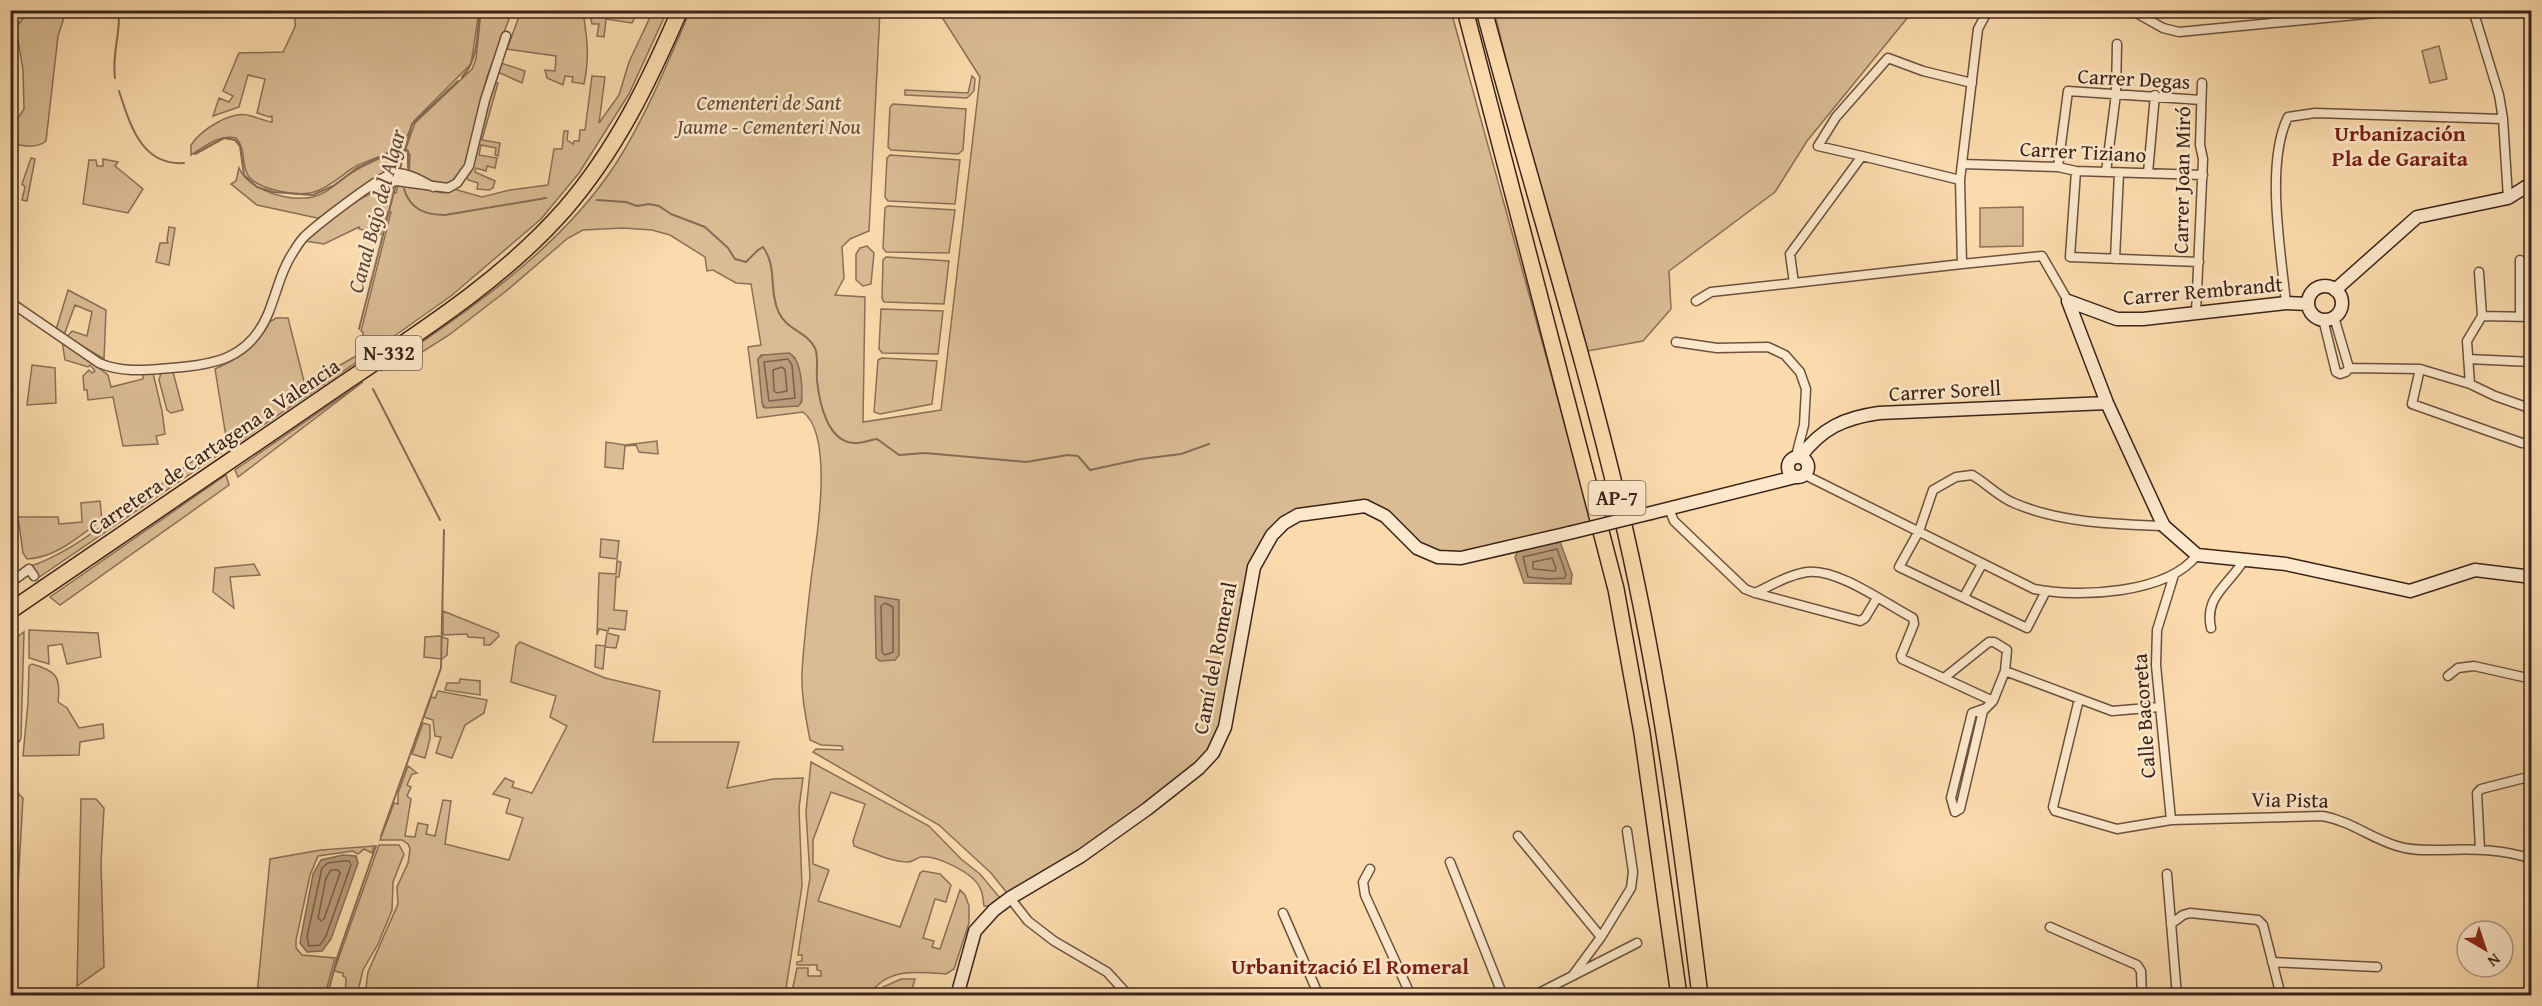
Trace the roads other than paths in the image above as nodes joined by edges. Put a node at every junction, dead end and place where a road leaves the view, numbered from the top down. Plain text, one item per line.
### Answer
1 (680, 10) edge
2 (1465, 10) edge
3 (1484, 10) edge
4 (1988, 10) edge
5 (2130, 10) edge
6 (2408, 10) edge
7 (2474, 10) edge
8 (507, 36) dead end
9 (2117, 44) dead end
10 (1972, 83) junction
11 (2202, 83) dead end
12 (2116, 94) junction
13 (2155, 95) junction
14 (2201, 100) junction
15 (2504, 119) junction
16 (1862, 156) junction
17 (1962, 164) junction
18 (2058, 167) junction
19 (2076, 171) junction
20 (2106, 172) junction
21 (2119, 172) junction
22 (2148, 173) junction
23 (2203, 175) junction
24 (1960, 180) junction
25 (2532, 183) edge
26 (2508, 198) junction
27 (2115, 259) junction
28 (2520, 260) dead end
29 (2199, 262) junction
30 (1962, 264) junction
31 (2479, 272) dead end
32 (1794, 283) junction
33 (2335, 290) junction
34 (1696, 301) dead end
35 (2068, 301) junction
36 (10, 302) edge
37 (2286, 303) junction
38 (2308, 304) junction
39 (2196, 313) junction
40 (2520, 315) junction
41 (2482, 316) junction
42 (2532, 317) edge
43 (2328, 318) junction
44 (1676, 342) dead end
45 (2468, 359) junction
46 (2532, 362) edge
47 (2349, 368) junction
48 (2420, 369) junction
49 (2470, 384) junction
50 (2107, 403) junction
51 (2532, 409) edge
52 (2532, 442) edge
53 (1794, 460) junction
54 (1800, 476) junction
55 (1769, 484) junction
56 (1669, 509) junction
57 (2164, 526) junction
58 (1919, 531) junction
59 (2197, 555) junction
60 (2244, 560) junction
61 (1982, 564) junction
62 (32, 573) dead end
63 (2174, 575) junction
64 (2532, 577) edge
65 (10, 583) edge
66 (1774, 584) junction
67 (2046, 591) junction
68 (1758, 594) junction
69 (1964, 597) junction
70 (1877, 598) junction
71 (1777, 600) junction
72 (10, 611) edge
73 (2211, 628) dead end
74 (2005, 671) junction
75 (2448, 676) dead end
76 (1944, 678) junction
77 (2532, 679) edge
78 (2079, 699) junction
79 (1993, 701) junction
80 (2160, 707) junction
81 (1984, 710) junction
82 (2532, 753) edge
83 (2532, 768) edge
84 (2532, 776) edge
85 (2171, 820) junction
86 (1627, 831) dead end
87 (1518, 836) dead end
88 (2480, 849) junction
89 (2532, 859) edge
90 (1450, 862) dead end
91 (1370, 869) dead end
92 (2168, 874) dead end
93 (1010, 898) junction
94 (1283, 913) dead end
95 (2171, 924) junction
96 (2049, 927) dead end
97 (1601, 937) junction
98 (1637, 943) dead end
99 (2272, 962) junction
100 (2377, 967) dead end
101 (1573, 975) junction
102 (957, 996) edge
103 (1129, 996) edge
104 (1319, 996) edge
105 (1411, 996) edge
106 (1503, 996) edge
107 (1533, 996) edge
108 (1679, 996) edge
109 (1700, 996) edge
110 (2142, 996) edge
111 (2177, 996) edge
112 (2281, 996) edge

1 - 72 highway, Carretera de Cartagena a Valencia / N-332
2 - 108 highway, AP-7
3 - 109 highway, AP-7
4 - 10 street
5 - 6 street
7 - 15 street
8 - 36 street
9 - 12 street
10 - 16 street
10 - 17 street
11 - 14 street, Carrer Joan Miró
12 - 13 street, Carrer Degas
12 - 18 street, Carrer Degas
12 - 20 street
13 - 14 street, Carrer Degas
13 - 22 street
14 - 23 street, Carrer Joan Miró
15 - 26 street
15 - 37 street
16 - 24 street
16 - 32 street
17 - 18 street, Carrer Tiziano
17 - 24 street
18 - 19 street, Carrer Tiziano
19 - 20 street, Carrer Tiziano
19 - 27 street
20 - 21 street, Carrer Tiziano
21 - 22 street, Carrer Tiziano
21 - 27 street
22 - 23 street, Carrer Tiziano
23 - 29 street, Carrer Joan Miró
24 - 30 street
25 - 26 street
26 - 33 street
27 - 29 street
28 - 40 street
29 - 39 street, Carrer Joan Miró
30 - 32 street
30 - 35 street
31 - 41 street
32 - 34 street
33 - 38 street
33 - 43 street
35 - 39 street, Carrer Rembrandt
35 - 50 street
37 - 38 street, Carrer Rembrandt
37 - 39 street, Carrer Rembrandt
38 - 43 street
40 - 41 street
40 - 42 street
41 - 45 street
43 - 47 street
43 - 47 street
44 - 53 street
45 - 46 street
45 - 49 street
47 - 48 street
48 - 49 street
48 - 52 street
49 - 51 street
50 - 53 street, Carrer Sorell
50 - 57 street
53 - 54 street
53 - 54 street
53 - 55 street, Carrer Sorell
54 - 55 street, Camí del Romeral
54 - 58 street
55 - 56 street, Camí del Romeral
56 - 68 street
56 - 93 street, Camí del Romeral, bridge
57 - 58 street
57 - 59 street
58 - 61 street
58 - 69 street
59 - 60 street
59 - 63 street
60 - 64 street
60 - 73 street
61 - 67 street
61 - 69 street
62 - 65 street
63 - 67 street
63 - 80 street, Calle Bacoreta
66 - 68 street
66 - 70 street
66 - 71 street
67 - 69 street
68 - 71 street
70 - 71 street
70 - 76 street
74 - 76 street
74 - 78 street
74 - 79 street
75 - 77 street
76 - 79 street
78 - 80 street
78 - 85 street, Via Pista
79 - 81 street
80 - 85 street, Calle Bacoreta
81 - 81 street
82 - 83 street
84 - 88 street
85 - 88 street, Via Pista
86 - 97 street
87 - 97 street
88 - 89 street, Via Pista
90 - 106 street
91 - 105 street
92 - 95 street
93 - 102 street, Camí del Romeral
93 - 103 street
94 - 104 street
95 - 99 street
95 - 111 street
96 - 110 street
97 - 101 street
98 - 101 street
99 - 100 street
99 - 112 street
101 - 107 street

